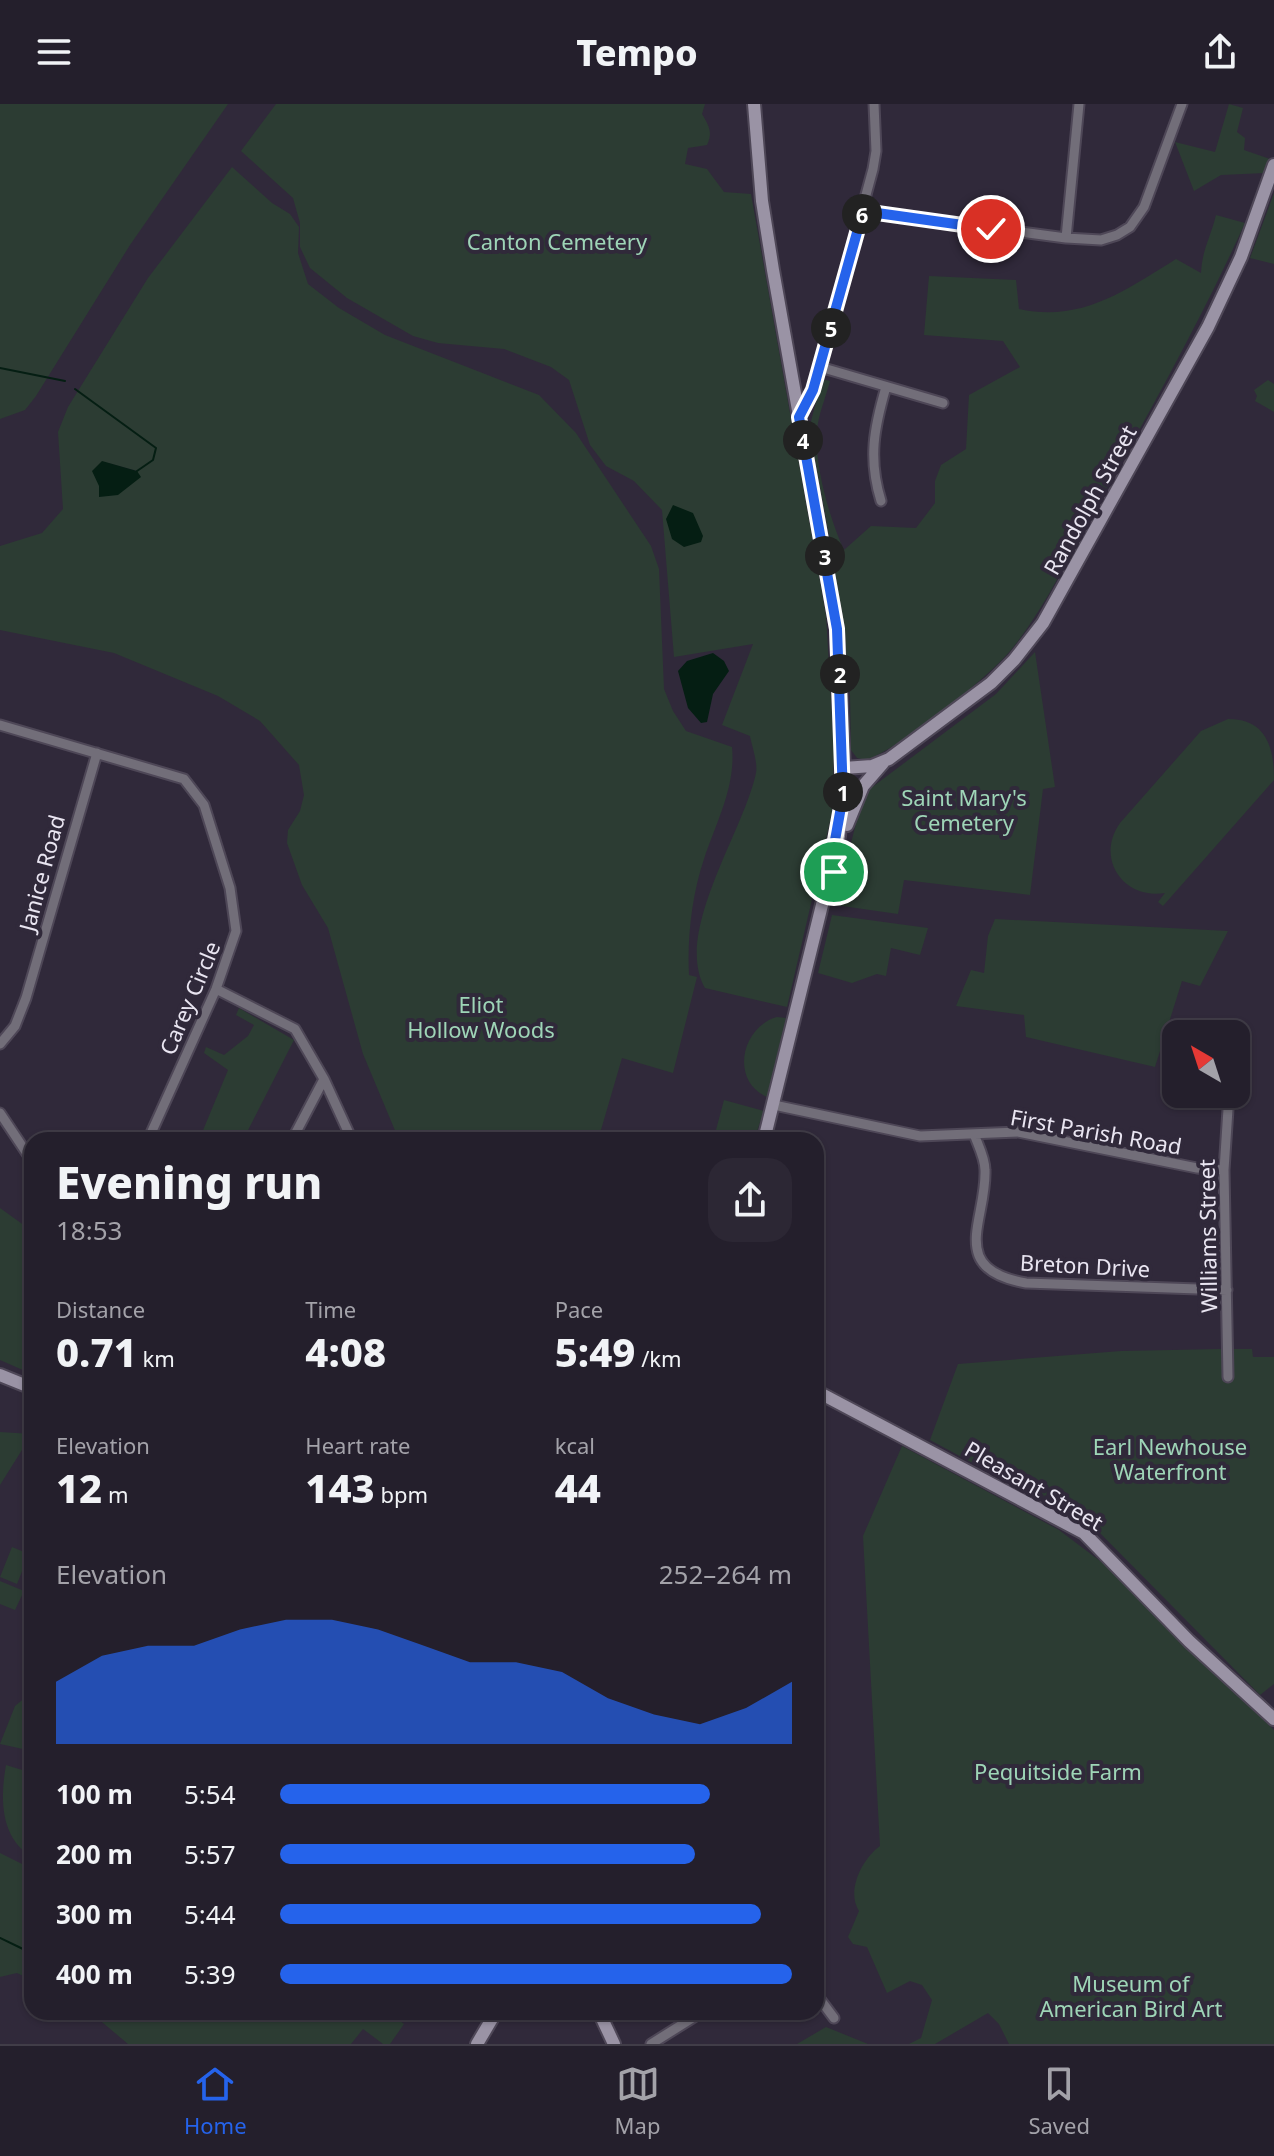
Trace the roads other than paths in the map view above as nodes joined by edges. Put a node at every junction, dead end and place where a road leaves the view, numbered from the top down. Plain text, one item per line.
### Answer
1 (754, 104) edge
2 (874, 104) edge
3 (1079, 104) edge
4 (1182, 104) edge
5 (1274, 165) edge
6 (863, 211) junction
7 (1066, 238) junction
8 (820, 367) junction
9 (886, 387) junction
10 (943, 403) dead end
11 (799, 417) junction
12 (881, 501) dead end
13 (0, 725) edge
14 (97, 753) junction
15 (889, 759) junction
16 (875, 771) junction
17 (844, 774) junction
18 (826, 890) junction
19 (216, 989) junction
20 (0, 1044) edge
21 (324, 1079) junction
22 (774, 1105) junction
23 (1228, 1108) edge
24 (0, 1113) edge
25 (152, 1132) edge
26 (296, 1132) edge
27 (348, 1132) edge
28 (766, 1132) edge
29 (974, 1134) junction
30 (24, 1149) edge
31 (1224, 1170) junction
32 (1227, 1290) junction
33 (0, 1375) edge
34 (1228, 1377) dead end
35 (24, 1385) edge
36 (824, 1395) edge
37 (1274, 1719) edge
38 (824, 2005) edge
39 (834, 2018) dead end
40 (491, 2020) edge
41 (603, 2020) edge
42 (689, 2020) edge
43 (477, 2044) edge
44 (614, 2044) edge
45 (651, 2044) edge

1 - 11 main road
2 - 6 street
3 - 7 street
4 - 7 street
5 - 15 main road, Randolph Street
6 - 7 street
6 - 8 street
8 - 9 street
8 - 11 street
9 - 10 street
9 - 12 street
11 - 17 main road
13 - 14 street, Carey Circle
14 - 19 street, Carey Circle
14 - 20 street, Janice Road
15 - 16 main road
15 - 17 main road, Randolph Street
16 - 17 main road
16 - 18 main road
17 - 18 main road
18 - 22 main road
19 - 21 street
19 - 25 street, Carey Circle
21 - 26 street
21 - 27 street
22 - 28 main road
22 - 29 street, First Parish Road
23 - 31 street, Williams Street
24 - 30 street
29 - 31 street, First Parish Road
29 - 32 street, Breton Drive
31 - 32 street, Williams Street
32 - 34 street, Williams Street
33 - 35 main road
36 - 37 main road, Pleasant Street
38 - 39 street
40 - 43 main road
41 - 44 main road
42 - 45 street

